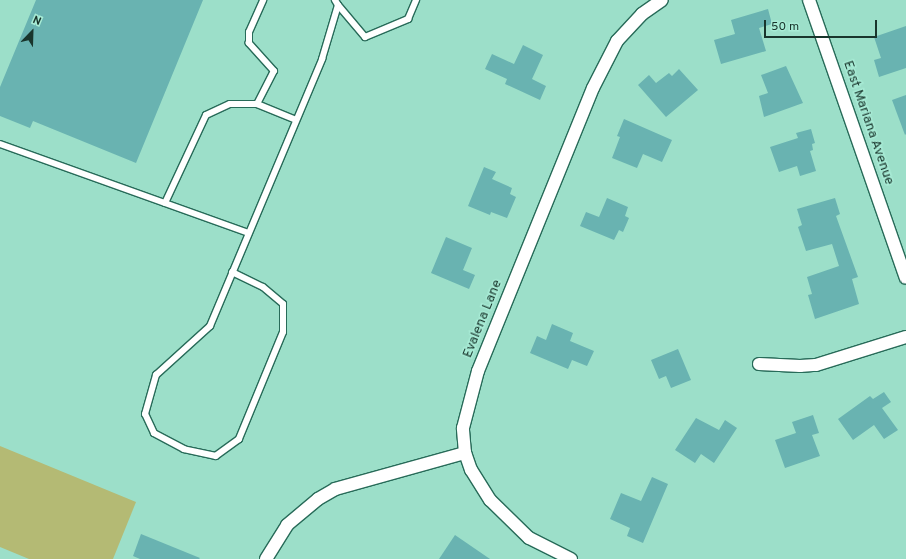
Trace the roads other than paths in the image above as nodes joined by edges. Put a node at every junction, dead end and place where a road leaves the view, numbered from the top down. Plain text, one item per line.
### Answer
1 (263, 0) edge
2 (416, 0) edge
3 (662, 0) edge
4 (809, 0) edge
5 (337, 3) edge
6 (257, 104) junction
7 (296, 120) junction
8 (0, 144) edge
9 (165, 203) junction
10 (248, 233) junction
11 (232, 272) junction
12 (906, 278) edge
13 (906, 337) edge
14 (759, 364) dead end
15 (465, 453) junction
16 (266, 559) edge
17 (572, 559) edge

1 - 6 lane
2 - 5 lane
3 - 15 street, Evalena Lane
4 - 12 street, East Mariana Avenue
5 - 7 lane
6 - 7 lane
6 - 9 lane
7 - 10 lane
8 - 9 lane
9 - 10 lane
10 - 11 lane
11 - 11 lane
13 - 14 street
15 - 16 street
15 - 17 street

